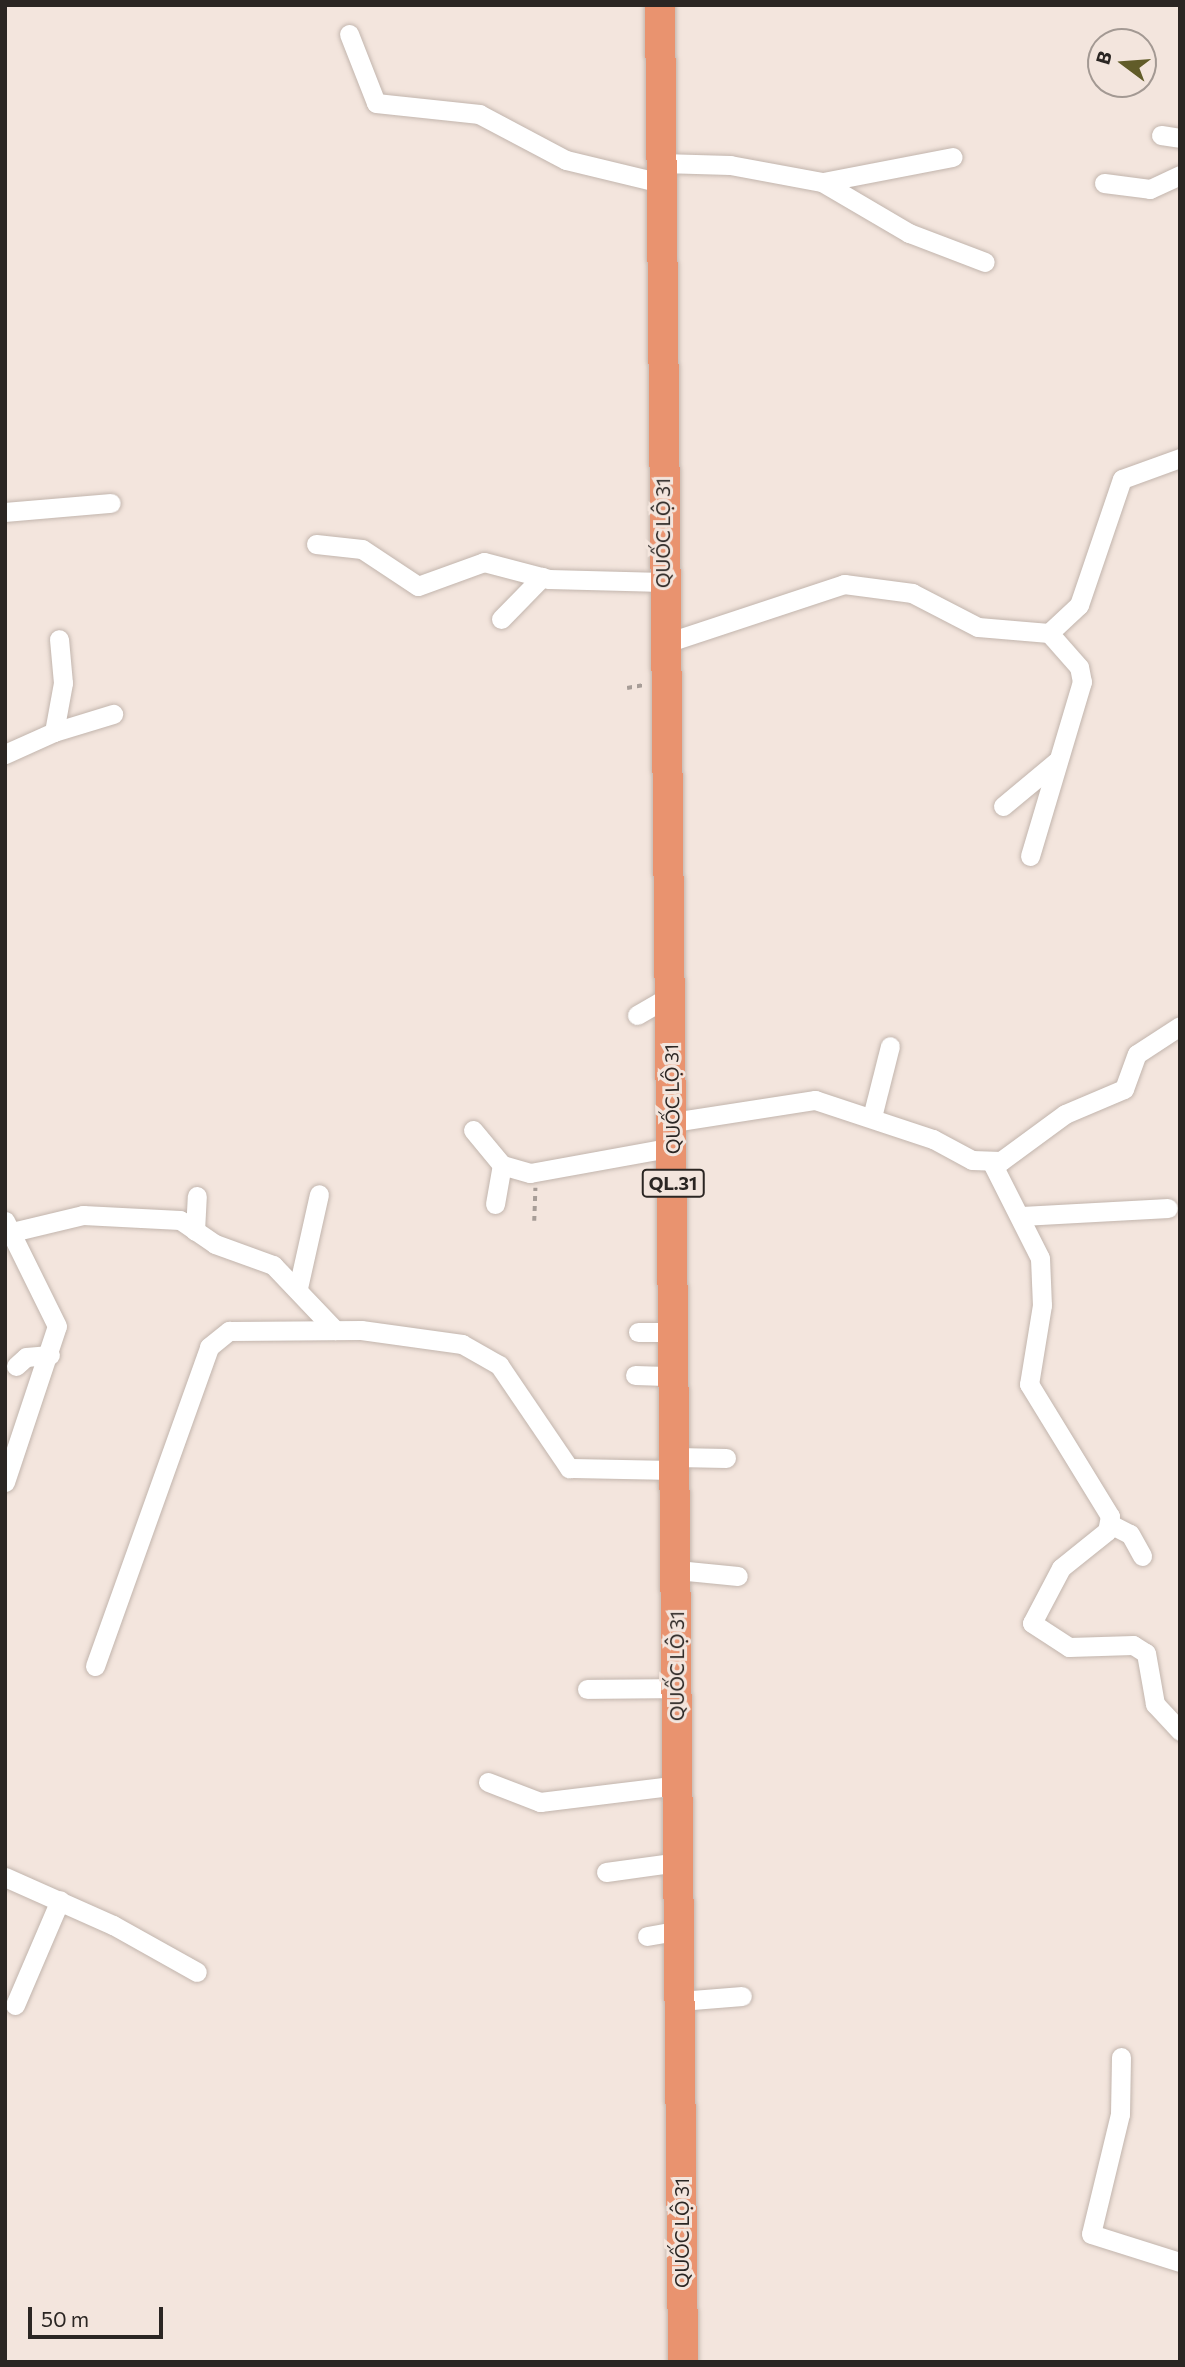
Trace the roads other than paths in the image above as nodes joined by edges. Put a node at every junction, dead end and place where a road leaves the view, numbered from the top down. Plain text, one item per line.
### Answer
1 (660, 5) edge
2 (349, 34) dead end
3 (953, 156) dead end
4 (656, 175) junction
5 (1180, 175) edge
6 (822, 182) junction
7 (1104, 183) dead end
8 (985, 262) dead end
9 (1180, 458) edge
10 (111, 503) dead end
11 (5, 512) edge
12 (316, 544) dead end
13 (542, 577) junction
14 (663, 582) junction
15 (500, 619) dead end
16 (1049, 633) junction
17 (59, 639) dead end
18 (663, 644) junction
19 (113, 714) dead end
20 (54, 732) junction
21 (5, 754) edge
22 (1056, 762) junction
23 (1003, 806) dead end
24 (1030, 856) dead end
25 (670, 996) junction
26 (637, 1015) dead end
27 (1180, 1026) edge
28 (890, 1046) dead end
29 (872, 1117) junction
30 (473, 1130) dead end
31 (673, 1134) junction
32 (992, 1163) junction
33 (502, 1165) junction
34 (319, 1194) dead end
35 (197, 1196) dead end
36 (495, 1204) dead end
37 (1168, 1208) dead end
38 (1021, 1216) junction
39 (7, 1224) edge
40 (195, 1231) junction
41 (298, 1288) junction
42 (335, 1330) junction
43 (638, 1332) dead end
44 (673, 1332) junction
45 (50, 1355) junction
46 (16, 1366) dead end
47 (635, 1375) dead end
48 (673, 1376) junction
49 (726, 1458) dead end
50 (676, 1464) junction
51 (5, 1482) edge
52 (1110, 1524) junction
53 (1142, 1556) dead end
54 (677, 1570) junction
55 (738, 1576) dead end
56 (95, 1666) dead end
57 (677, 1688) junction
58 (587, 1689) dead end
59 (1180, 1731) edge
60 (488, 1782) dead end
61 (678, 1785) junction
62 (679, 1862) junction
63 (606, 1872) dead end
64 (5, 1877) edge
65 (60, 1900) junction
66 (680, 1930) junction
67 (647, 1936) dead end
68 (197, 1972) dead end
69 (742, 1996) dead end
70 (680, 2001) junction
71 (15, 2006) dead end
72 (1122, 2057) dead end
73 (1180, 2262) edge
74 (683, 2362) edge

1 - 4 highway, QUỐC LỘ 31 / QL.31
2 - 4 street
3 - 6 street
4 - 6 street
4 - 14 highway, QUỐC LỘ 31 / QL.31
5 - 7 street
6 - 8 street
9 - 16 street
10 - 11 street
12 - 13 street
13 - 14 street
13 - 15 street
14 - 18 highway, QUỐC LỘ 31 / QL.31
16 - 18 street
16 - 22 street
17 - 20 street
18 - 25 highway, QUỐC LỘ 31 / QL.31
19 - 20 street
20 - 21 street
22 - 23 street
22 - 24 street
25 - 26 street
25 - 31 highway, QUỐC LỘ 31 / QL.31
27 - 32 street
28 - 29 street
29 - 31 street
29 - 32 street
30 - 33 street
31 - 33 street
31 - 44 highway, QUỐC LỘ 31 / QL.31
32 - 38 street
33 - 36 street
34 - 41 street
35 - 40 street
37 - 38 street
38 - 52 street
39 - 40 street
39 - 45 street
40 - 41 street
41 - 42 street
42 - 50 street
42 - 56 street
43 - 44 street
44 - 48 highway, QUỐC LỘ 31 / QL.31
45 - 46 street
45 - 51 street
47 - 48 street
48 - 50 highway, QUỐC LỘ 31 / QL.31
49 - 50 street
50 - 54 highway, QUỐC LỘ 31 / QL.31
52 - 53 street
52 - 59 street
54 - 55 street
54 - 57 highway, QUỐC LỘ 31 / QL.31
57 - 58 street
57 - 61 highway, QUỐC LỘ 31 / QL.31
60 - 61 street
61 - 62 highway, QUỐC LỘ 31 / QL.31
62 - 63 street
62 - 66 highway, QUỐC LỘ 31 / QL.31
64 - 65 street
65 - 68 street
65 - 71 street
66 - 67 street
66 - 70 highway, QUỐC LỘ 31 / QL.31
69 - 70 street
70 - 74 highway, QUỐC LỘ 31 / QL.31
72 - 73 street

